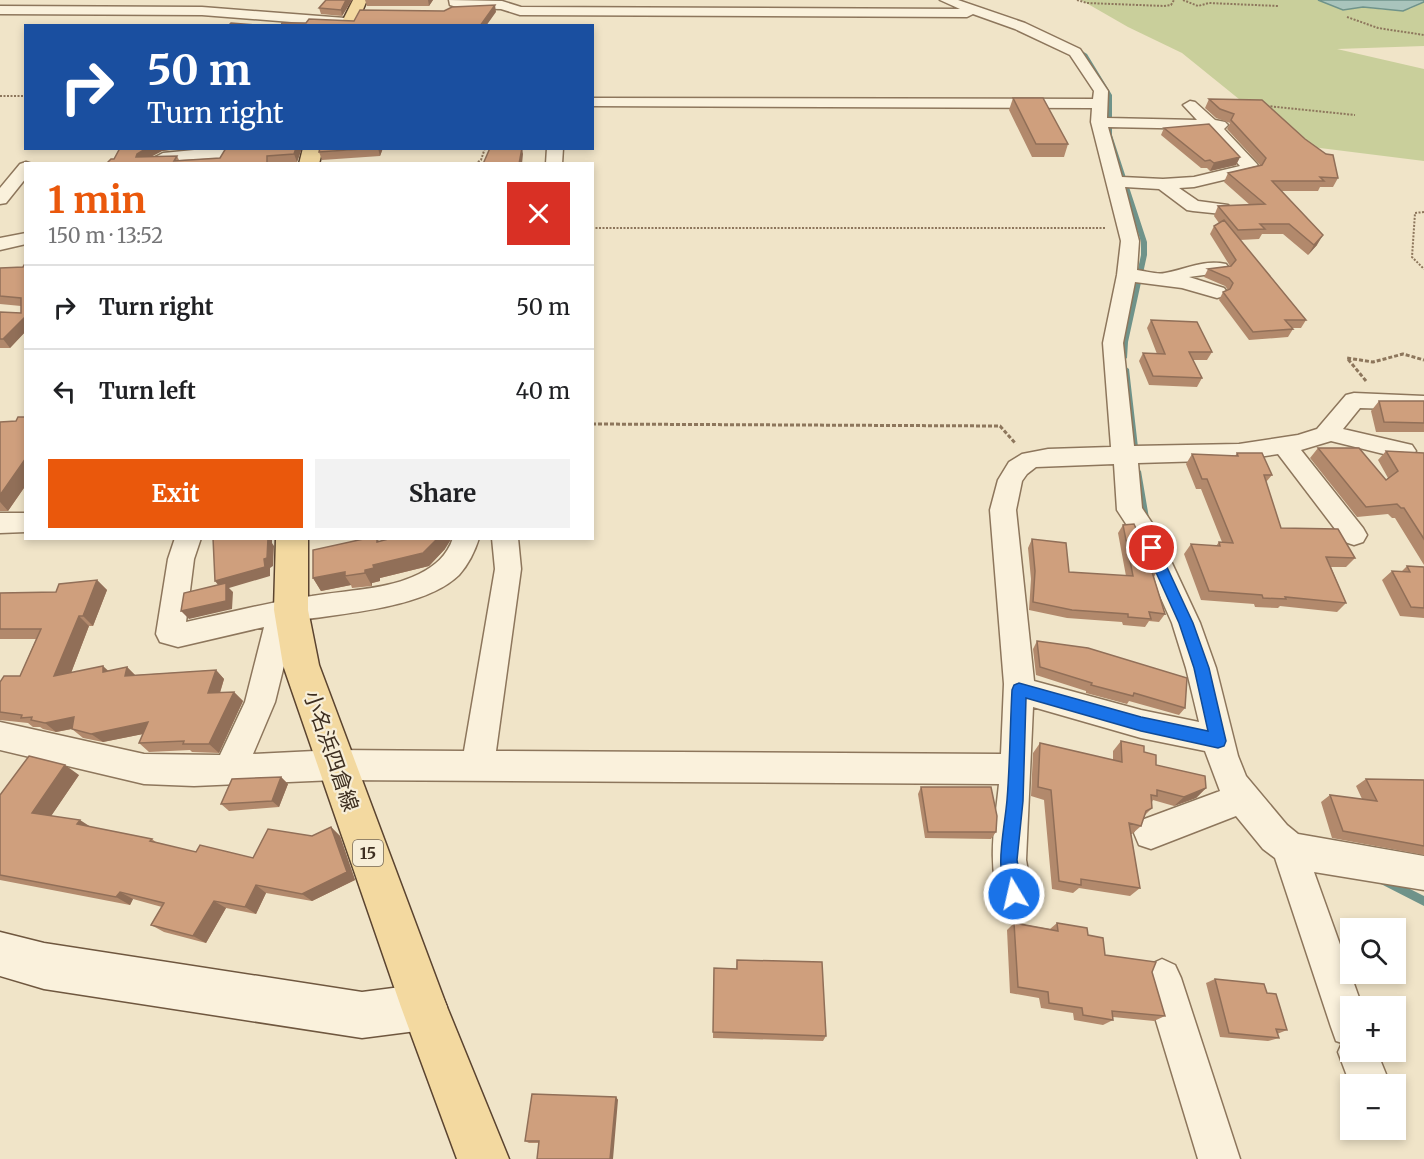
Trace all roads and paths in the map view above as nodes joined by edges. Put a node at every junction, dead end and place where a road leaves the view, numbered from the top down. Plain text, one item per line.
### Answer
1 (177, 0) edge
2 (455, 0) edge
3 (946, 0) edge
4 (1077, 0) edge
5 (1174, 0) edge
6 (1183, 0) edge
7 (1278, 6) dead end
8 (0, 10) edge
9 (166, 10) junction
10 (983, 13) junction
11 (355, 14) edge
12 (243, 15) junction
13 (1347, 17) dead end
14 (277, 22) edge
15 (154, 24) edge
16 (222, 24) dead end
17 (1424, 35) edge
18 (0, 96) edge
19 (24, 96) edge
20 (594, 102) edge
21 (1190, 105) dead end
22 (1258, 106) edge
23 (1356, 115) dead end
24 (1105, 118) junction
25 (1138, 124) junction
26 (1209, 125) junction
27 (1230, 126) edge
28 (1165, 142) edge
29 (223, 150) edge
30 (154, 162) edge
31 (24, 169) edge
32 (1122, 183) junction
33 (1163, 184) junction
34 (0, 199) edge
35 (1222, 209) edge
36 (1424, 212) edge
37 (594, 228) edge
38 (1127, 228) junction
39 (24, 238) edge
40 (0, 244) edge
41 (1219, 268) edge
42 (1424, 269) edge
43 (1136, 277) junction
44 (1167, 280) junction
45 (1217, 292) dead end
46 (1424, 360) edge
47 (1386, 400) junction
48 (1424, 403) edge
49 (594, 424) edge
50 (1329, 431) junction
51 (1284, 445) junction
52 (1404, 451) edge
53 (1132, 454) junction
54 (1030, 460) junction
55 (24, 522) edge
56 (0, 523) edge
57 (1354, 535) dead end
58 (187, 540) edge
59 (292, 540) edge
60 (465, 540) edge
61 (506, 540) edge
62 (289, 611) junction
63 (1019, 690) junction
64 (0, 736) edge
65 (1218, 741) junction
66 (335, 765) junction
67 (478, 765) junction
68 (230, 769) junction
69 (1017, 769) junction
70 (1242, 798) junction
71 (1151, 833) dead end
72 (1288, 847) junction
73 (1424, 873) edge
74 (1014, 894) dead end
75 (0, 954) edge
76 (1162, 978) dead end
77 (1340, 998) edge
78 (424, 1007) junction
79 (483, 1159) edge
80 (1219, 1159) edge

1 - 9 street
2 - 10 street
3 - 10 street
4 - 5 path
6 - 7 path
8 - 9 street
9 - 12 street
9 - 15 street
10 - 24 street
11 - 14 street
12 - 14 street
12 - 16 street
13 - 17 path
18 - 19 path
20 - 24 street
21 - 26 street
22 - 23 path
24 - 25 street
24 - 32 street
25 - 26 street
25 - 28 street
26 - 27 street
26 - 33 street
29 - 30 street
31 - 34 street
32 - 33 street
32 - 38 street
33 - 35 street
36 - 42 path
37 - 38 path
38 - 43 street
39 - 40 street
41 - 44 street
43 - 44 street
43 - 53 street
44 - 45 street
46 - 47 path
47 - 48 street
47 - 50 street
49 - 54 path
50 - 51 street
50 - 52 street
51 - 53 street
51 - 57 street
53 - 54 street
53 - 65 street
54 - 63 street
55 - 56 street
58 - 62 street
59 - 62 main road, 小名浜四倉線 / 15
60 - 62 street
61 - 67 street
62 - 66 main road, 小名浜四倉線 / 15
62 - 68 street
63 - 65 street
63 - 69 street
64 - 68 street
65 - 70 street
66 - 67 street
66 - 68 street
66 - 78 main road, 小名浜四倉線 / 15
67 - 69 street
69 - 74 street
70 - 71 street
70 - 72 street
72 - 73 street
72 - 77 street
75 - 78 street
76 - 80 street
78 - 79 main road, 小名浜四倉線 / 15

